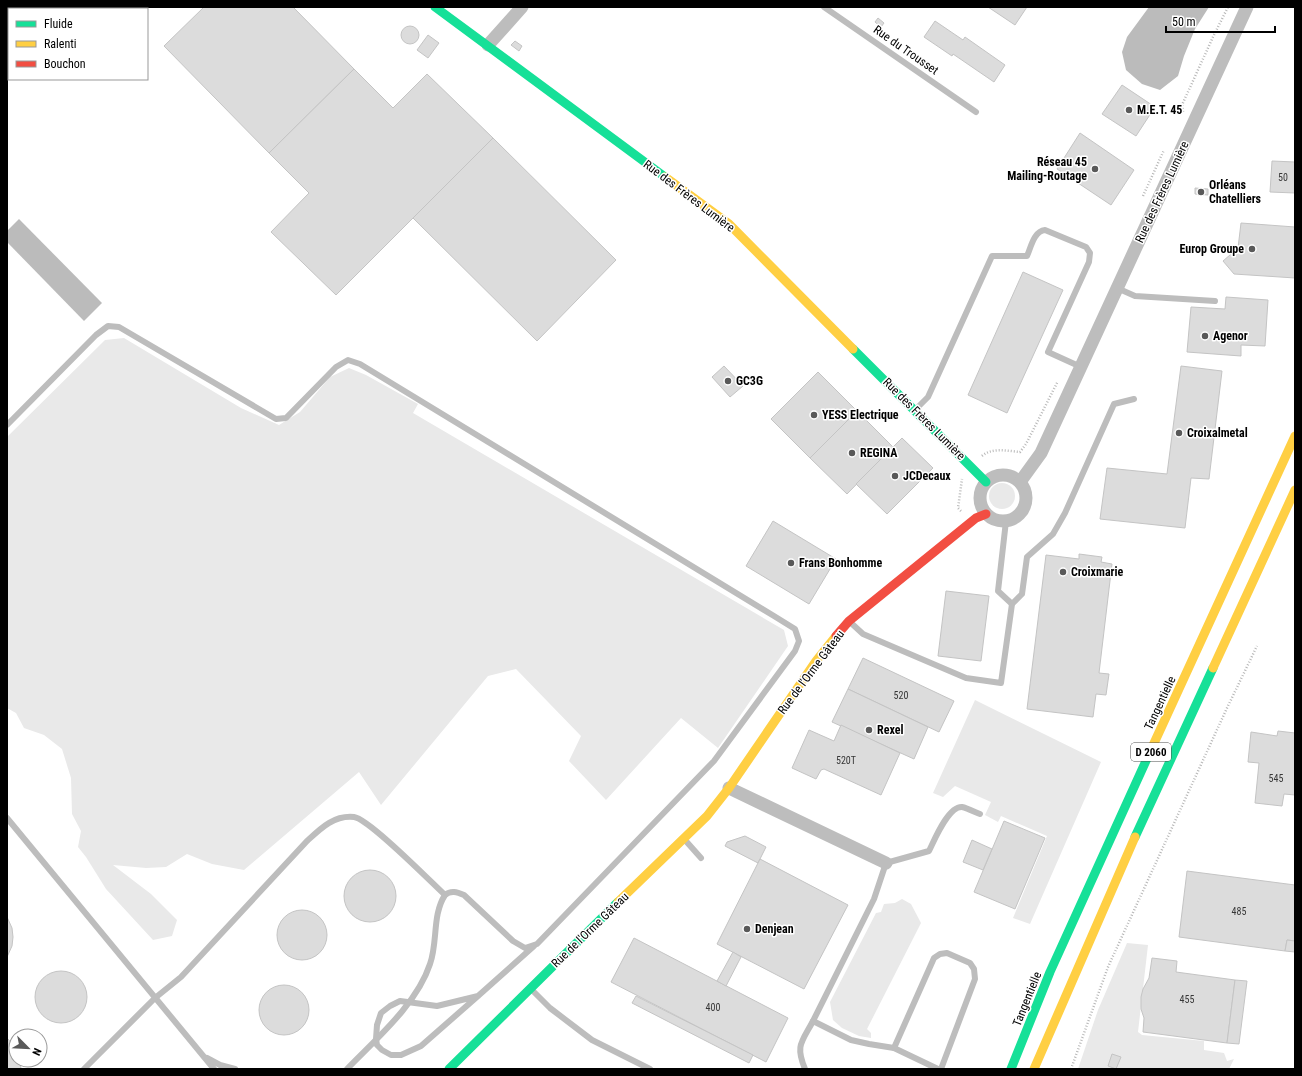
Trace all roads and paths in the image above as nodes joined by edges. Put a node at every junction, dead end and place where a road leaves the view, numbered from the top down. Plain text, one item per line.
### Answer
1 (435, 7) edge
2 (522, 7) edge
3 (824, 7) edge
4 (1228, 7) edge
5 (1247, 7) edge
6 (488, 45) junction
7 (976, 112) dead end
8 (1183, 115) dead end
9 (1165, 148) dead end
10 (1141, 201) dead end
11 (1118, 288) junction
12 (1215, 301) dead end
13 (1081, 367) junction
14 (1134, 399) dead end
15 (915, 410) junction
16 (7, 425) edge
17 (1295, 436) edge
18 (962, 477) dead end
19 (986, 482) junction
20 (1020, 482) junction
21 (1295, 490) edge
22 (958, 508) dead end
23 (986, 514) junction
24 (1006, 521) junction
25 (1012, 604) junction
26 (849, 621) junction
27 (1257, 646) dead end
28 (729, 788) junction
29 (980, 814) dead end
30 (7, 818) edge
31 (684, 839) junction
32 (702, 858) dead end
33 (886, 863) junction
34 (445, 895) junction
35 (537, 944) junction
36 (531, 989) junction
37 (478, 996) junction
38 (155, 998) junction
39 (409, 1002) junction
40 (813, 1021) junction
41 (376, 1039) junction
42 (894, 1048) junction
43 (204, 1056) junction
44 (84, 1069) edge
45 (214, 1069) edge
46 (235, 1069) edge
47 (347, 1069) edge
48 (449, 1069) edge
49 (650, 1069) edge
50 (805, 1069) edge
51 (940, 1069) edge
52 (1011, 1069) edge
53 (1034, 1069) edge
54 (1071, 1069) edge

1 - 6 main road, Rue des Frères Lumière
2 - 6 street
3 - 7 lane, Rue du Trousset
4 - 8 path
5 - 11 street, Rue des Frères Lumière
6 - 15 main road, Rue des Frères Lumière
9 - 10 path, Rue des Frères Lumière
11 - 12 lane
11 - 13 street, Rue des Frères Lumière
13 - 15 lane
13 - 20 street, Rue des Frères Lumière
14 - 25 lane
15 - 19 main road, Rue des Frères Lumière
16 - 35 lane
17 - 52 main road, Tangentielle / D 2060
18 - 22 path, Rue des Frères Lumière
19 - 20 street
19 - 23 street
20 - 24 street
21 - 53 main road, D 2060
23 - 24 street
23 - 26 main road, Rue de l'Orme Gâteau
24 - 25 lane
25 - 26 lane
26 - 28 main road, Rue de l'Orme Gâteau
27 - 54 path
28 - 31 main road, Rue de l'Orme Gâteau
28 - 33 street
29 - 33 lane
30 - 38 lane
31 - 32 lane
31 - 36 main road, Rue de l'Orme Gâteau
33 - 40 lane
34 - 35 lane
34 - 38 lane
34 - 39 lane
35 - 37 lane
36 - 48 main road, Rue de l'Orme Gâteau
36 - 49 lane
37 - 39 lane
37 - 41 lane
38 - 43 lane
38 - 44 lane
39 - 41 lane
39 - 41 lane
40 - 42 lane
40 - 50 lane
41 - 47 lane
42 - 51 lane
42 - 51 lane
43 - 45 lane
43 - 46 lane

